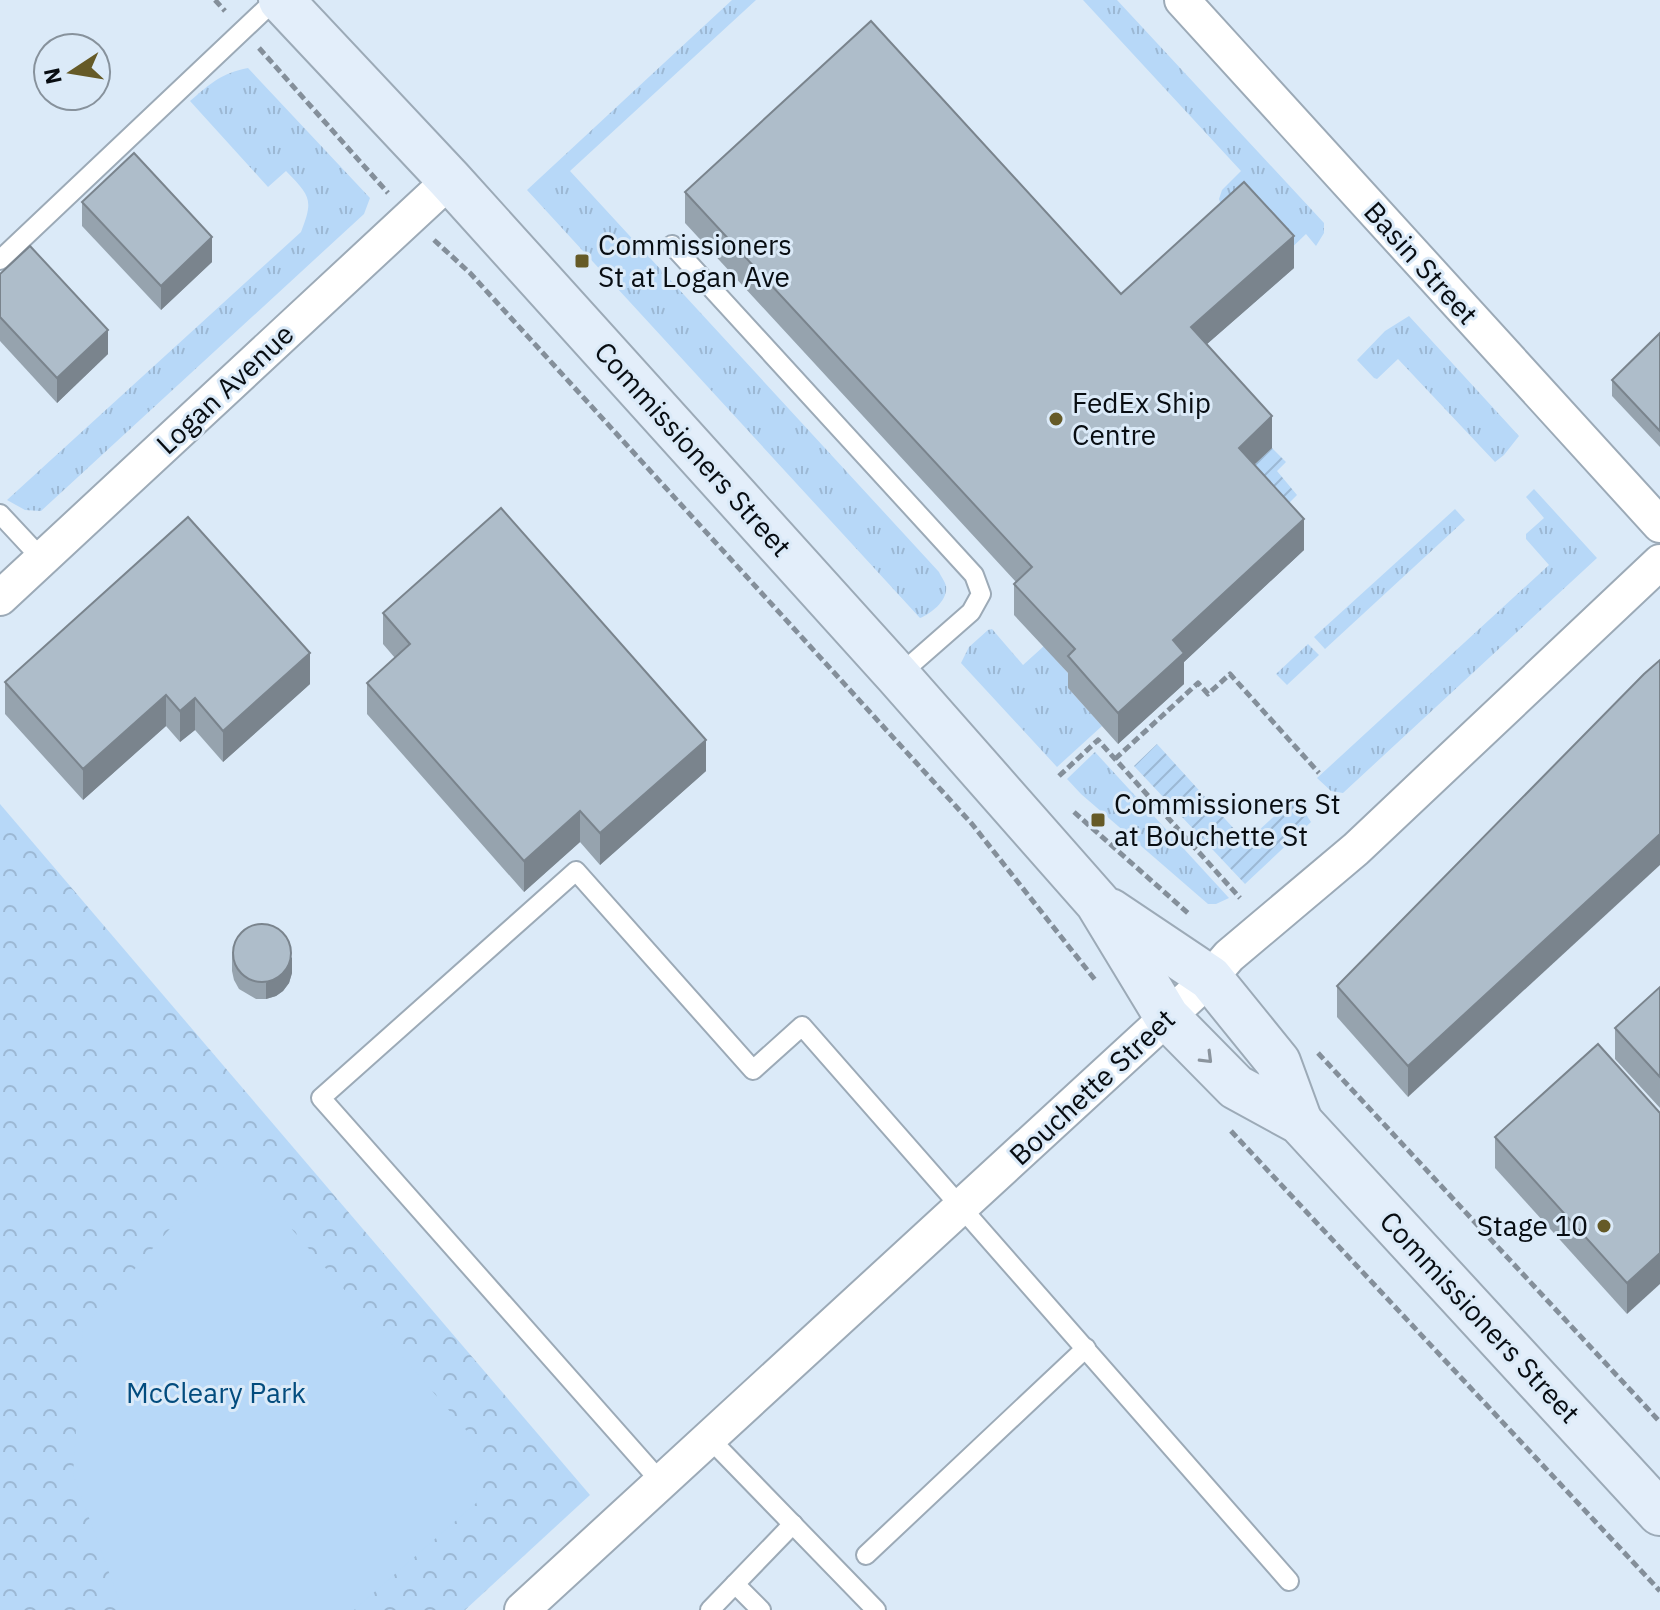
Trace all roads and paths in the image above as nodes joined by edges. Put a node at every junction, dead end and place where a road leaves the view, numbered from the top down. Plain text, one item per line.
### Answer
1 (215, 0) edge
2 (275, 0) edge
3 (281, 0) edge
4 (1182, 0) edge
5 (243, 31) junction
6 (450, 180) junction
7 (409, 218) junction
8 (672, 245) dead end
9 (0, 260) edge
10 (0, 514) edge
11 (1660, 525) edge
12 (42, 559) junction
13 (1660, 562) edge
14 (0, 598) edge
15 (898, 676) junction
16 (1115, 759) junction
17 (1319, 773) dead end
18 (1059, 776) dead end
19 (1072, 810) dead end
20 (1240, 898) dead end
21 (1098, 903) junction
22 (1219, 967) junction
23 (1102, 987) dead end
24 (1167, 1017) junction
25 (1313, 1047) dead end
26 (1300, 1122) junction
27 (1226, 1125) dead end
28 (962, 1206) junction
29 (1086, 1348) junction
30 (1660, 1422) edge
31 (709, 1438) junction
32 (661, 1482) junction
33 (1660, 1513) edge
34 (793, 1524) junction
35 (866, 1555) dead end
36 (1289, 1581) dead end
37 (735, 1584) junction
38 (1660, 1591) edge
39 (522, 1610) edge
40 (710, 1610) edge
41 (761, 1610) edge
42 (876, 1610) edge

1 - 5 path
2 - 5 lane
3 - 6 street, Commissioners Street
4 - 11 street, Basin Street
5 - 7 path
5 - 9 lane
6 - 7 street, Logan Avenue
6 - 15 street, Commissioners Street
7 - 12 street, Logan Avenue
7 - 23 path
8 - 15 lane
10 - 12 lane
12 - 14 street, Logan Avenue
13 - 22 street, Bouchette Street
15 - 21 street, Commissioners Street
16 - 17 path
16 - 18 path
16 - 20 path
19 - 22 path
21 - 22 street, Commissioners Street
21 - 24 street, Commissioners Street
22 - 24 street, Bouchette Street
22 - 26 street, Commissioners Street
24 -> 26 street, Commissioners Street
24 - 28 street, Bouchette Street
25 - 30 path
26 - 33 street, Commissioners Street
27 - 38 path
28 - 29 lane
28 - 31 street, Bouchette Street
28 - 32 lane
29 - 35 lane
29 - 36 lane
31 - 32 street, Bouchette Street
31 - 34 lane
32 - 39 street, Bouchette Street
34 - 37 lane
34 - 42 lane
37 - 40 lane
37 - 41 lane

